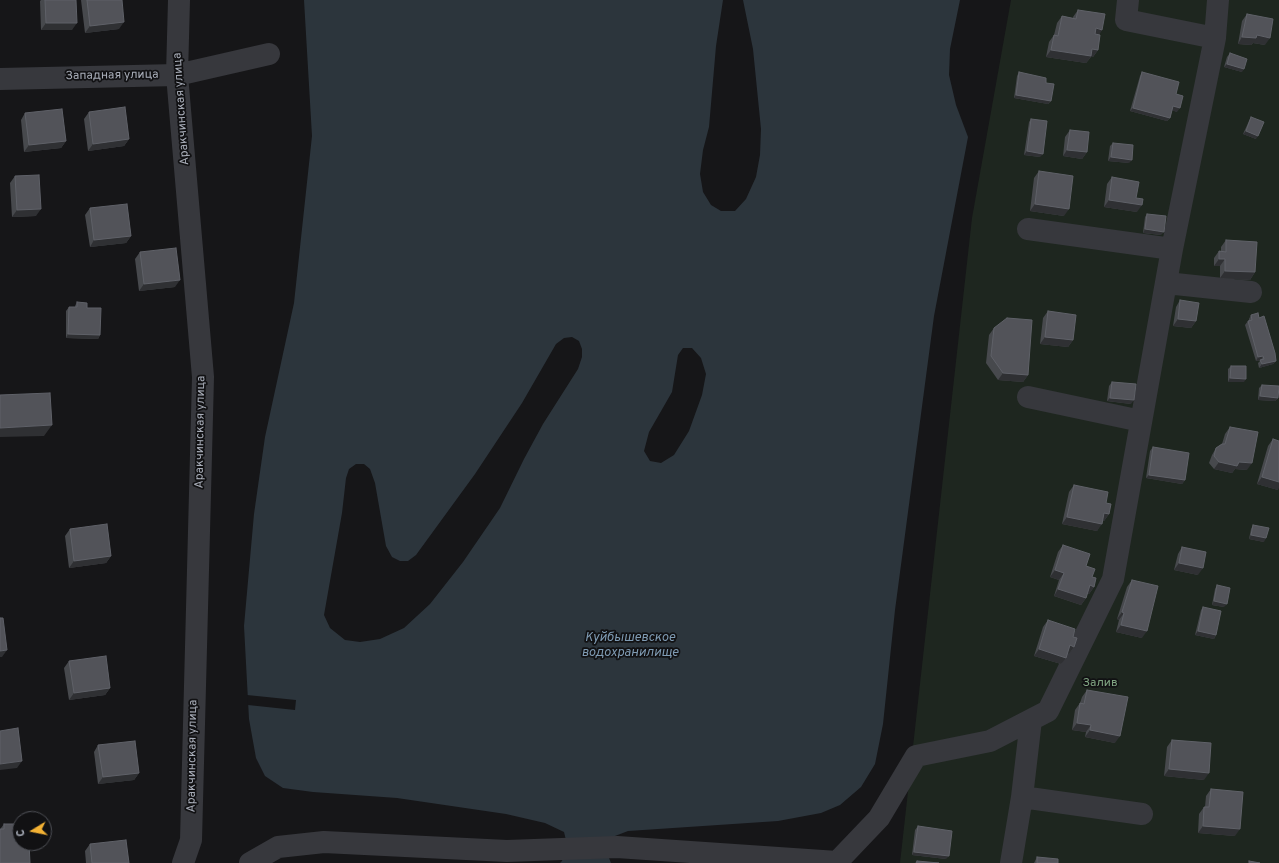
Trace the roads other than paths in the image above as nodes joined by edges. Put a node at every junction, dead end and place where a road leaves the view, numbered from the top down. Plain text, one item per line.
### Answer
1 (179, 0) edge
2 (1128, 0) edge
3 (1218, 0) edge
4 (1215, 38) junction
5 (269, 54) dead end
6 (177, 75) junction
7 (0, 79) edge
8 (1028, 228) dead end
9 (1172, 249) junction
10 (1166, 283) junction
11 (1251, 292) dead end
12 (1028, 397) dead end
13 (1141, 421) junction
14 (1031, 720) junction
15 (1022, 797) junction
16 (1142, 814) dead end
17 (837, 862) edge
18 (183, 863) edge
19 (250, 863) edge
20 (1011, 863) edge

1 - 6 street, Аракчинская улица
2 - 4 street
3 - 4 street
4 - 9 street
5 - 6 street, Западная улица
6 - 7 street, Западная улица
6 - 18 street, Аракчинская улица
8 - 9 street
9 - 10 street
10 - 11 street
10 - 13 street
12 - 13 street
13 - 14 street
14 - 15 street
14 - 17 street
15 - 16 street
15 - 20 street
17 - 19 street

